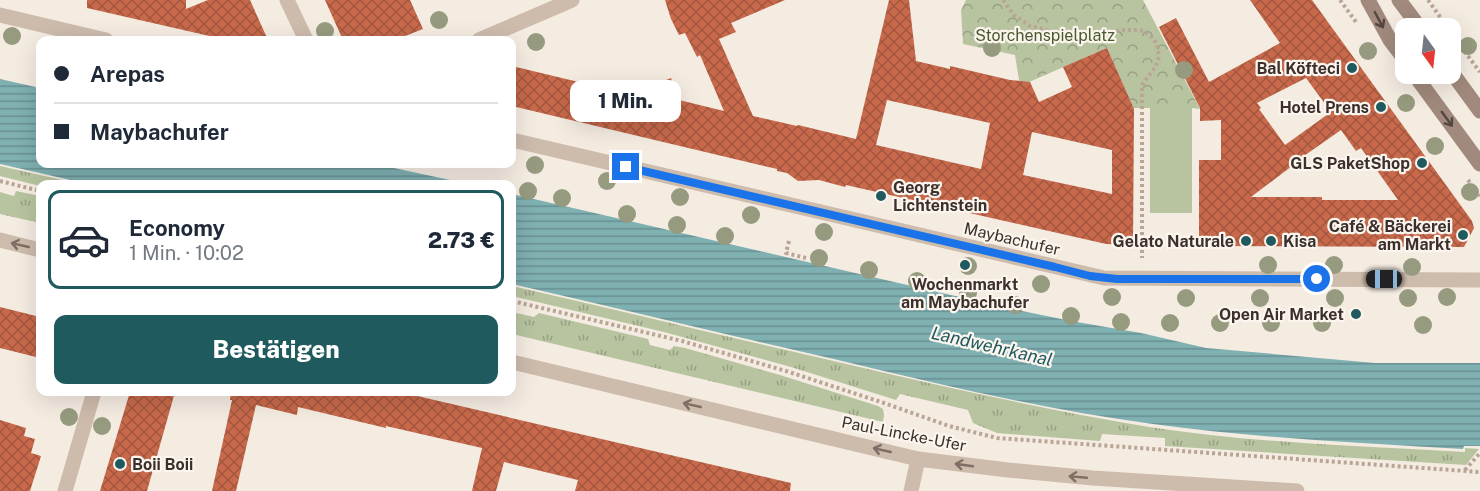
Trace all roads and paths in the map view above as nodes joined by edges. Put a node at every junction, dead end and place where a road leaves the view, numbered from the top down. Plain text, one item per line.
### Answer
1 (287, 0) edge
2 (572, 0) edge
3 (1003, 0) edge
4 (1340, 0) edge
5 (1368, 0) edge
6 (1400, 0) edge
7 (1428, 0) edge
8 (0, 15) edge
9 (1413, 18) edge
10 (1441, 18) edge
11 (1355, 21) dead end
12 (89, 36) edge
13 (304, 36) edge
14 (488, 36) edge
15 (1461, 46) edge
16 (1395, 47) edge
17 (1480, 72) edge
18 (1421, 84) edge
19 (1460, 84) edge
20 (1480, 111) edge
21 (516, 141) edge
22 (1480, 164) edge
23 (0, 181) edge
24 (36, 190) edge
25 (0, 240) edge
26 (789, 241) dead end
27 (36, 249) edge
28 (806, 258) dead end
29 (1142, 258) dead end
30 (1480, 280) edge
31 (516, 303) edge
32 (516, 363) edge
33 (93, 396) edge
34 (1480, 453) edge
35 (918, 459) junction
36 (1480, 467) edge
37 (1464, 471) junction
38 (1478, 472) edge
39 (65, 491) edge
40 (911, 491) edge
41 (1297, 491) edge

1 - 13 street
2 - 14 street
3 - 29 path
4 - 11 path
5 -> 16 main road
6 - 9 main road
7 - 10 path
8 - 12 street
15 - 17 path
18 -> 22 main road
19 - 20 main road
21 - 30 street, Maybachufer
23 - 24 path
27 -> 25 street
26 - 28 path
31 - 37 path
35 -> 32 street, Paul-Lincke-Ufer
33 - 39 street
34 - 37 path
35 - 40 street
41 -> 35 street, Paul-Lincke-Ufer
36 - 38 path
37 - 38 path

